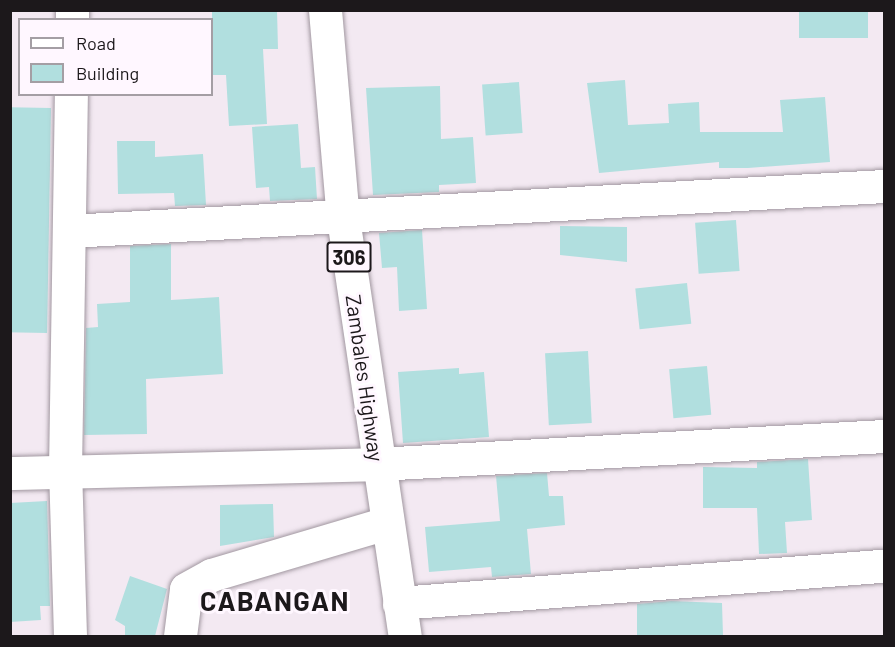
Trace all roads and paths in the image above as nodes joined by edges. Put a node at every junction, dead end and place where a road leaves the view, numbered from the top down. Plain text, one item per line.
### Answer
1 (325, 10) edge
2 (71, 96) edge
3 (885, 186) edge
4 (343, 218) junction
5 (69, 231) junction
6 (885, 435) edge
7 (377, 464) junction
8 (65, 470) junction
9 (10, 473) edge
10 (387, 523) junction
11 (885, 566) edge
12 (399, 603) junction
13 (70, 636) edge
14 (180, 636) edge
15 (405, 636) edge

1 - 4 street, Zambales Highway / 306
2 - 5 street
3 - 4 street
4 - 5 street
4 - 7 street, Zambales Highway / 306
5 - 8 street
6 - 7 street
7 - 8 street
7 - 10 street, Zambales Highway / 306
8 - 9 street
8 - 13 street
10 - 12 street, Zambales Highway / 306
10 - 14 street
11 - 12 street
12 - 15 street, Zambales Highway / 306

